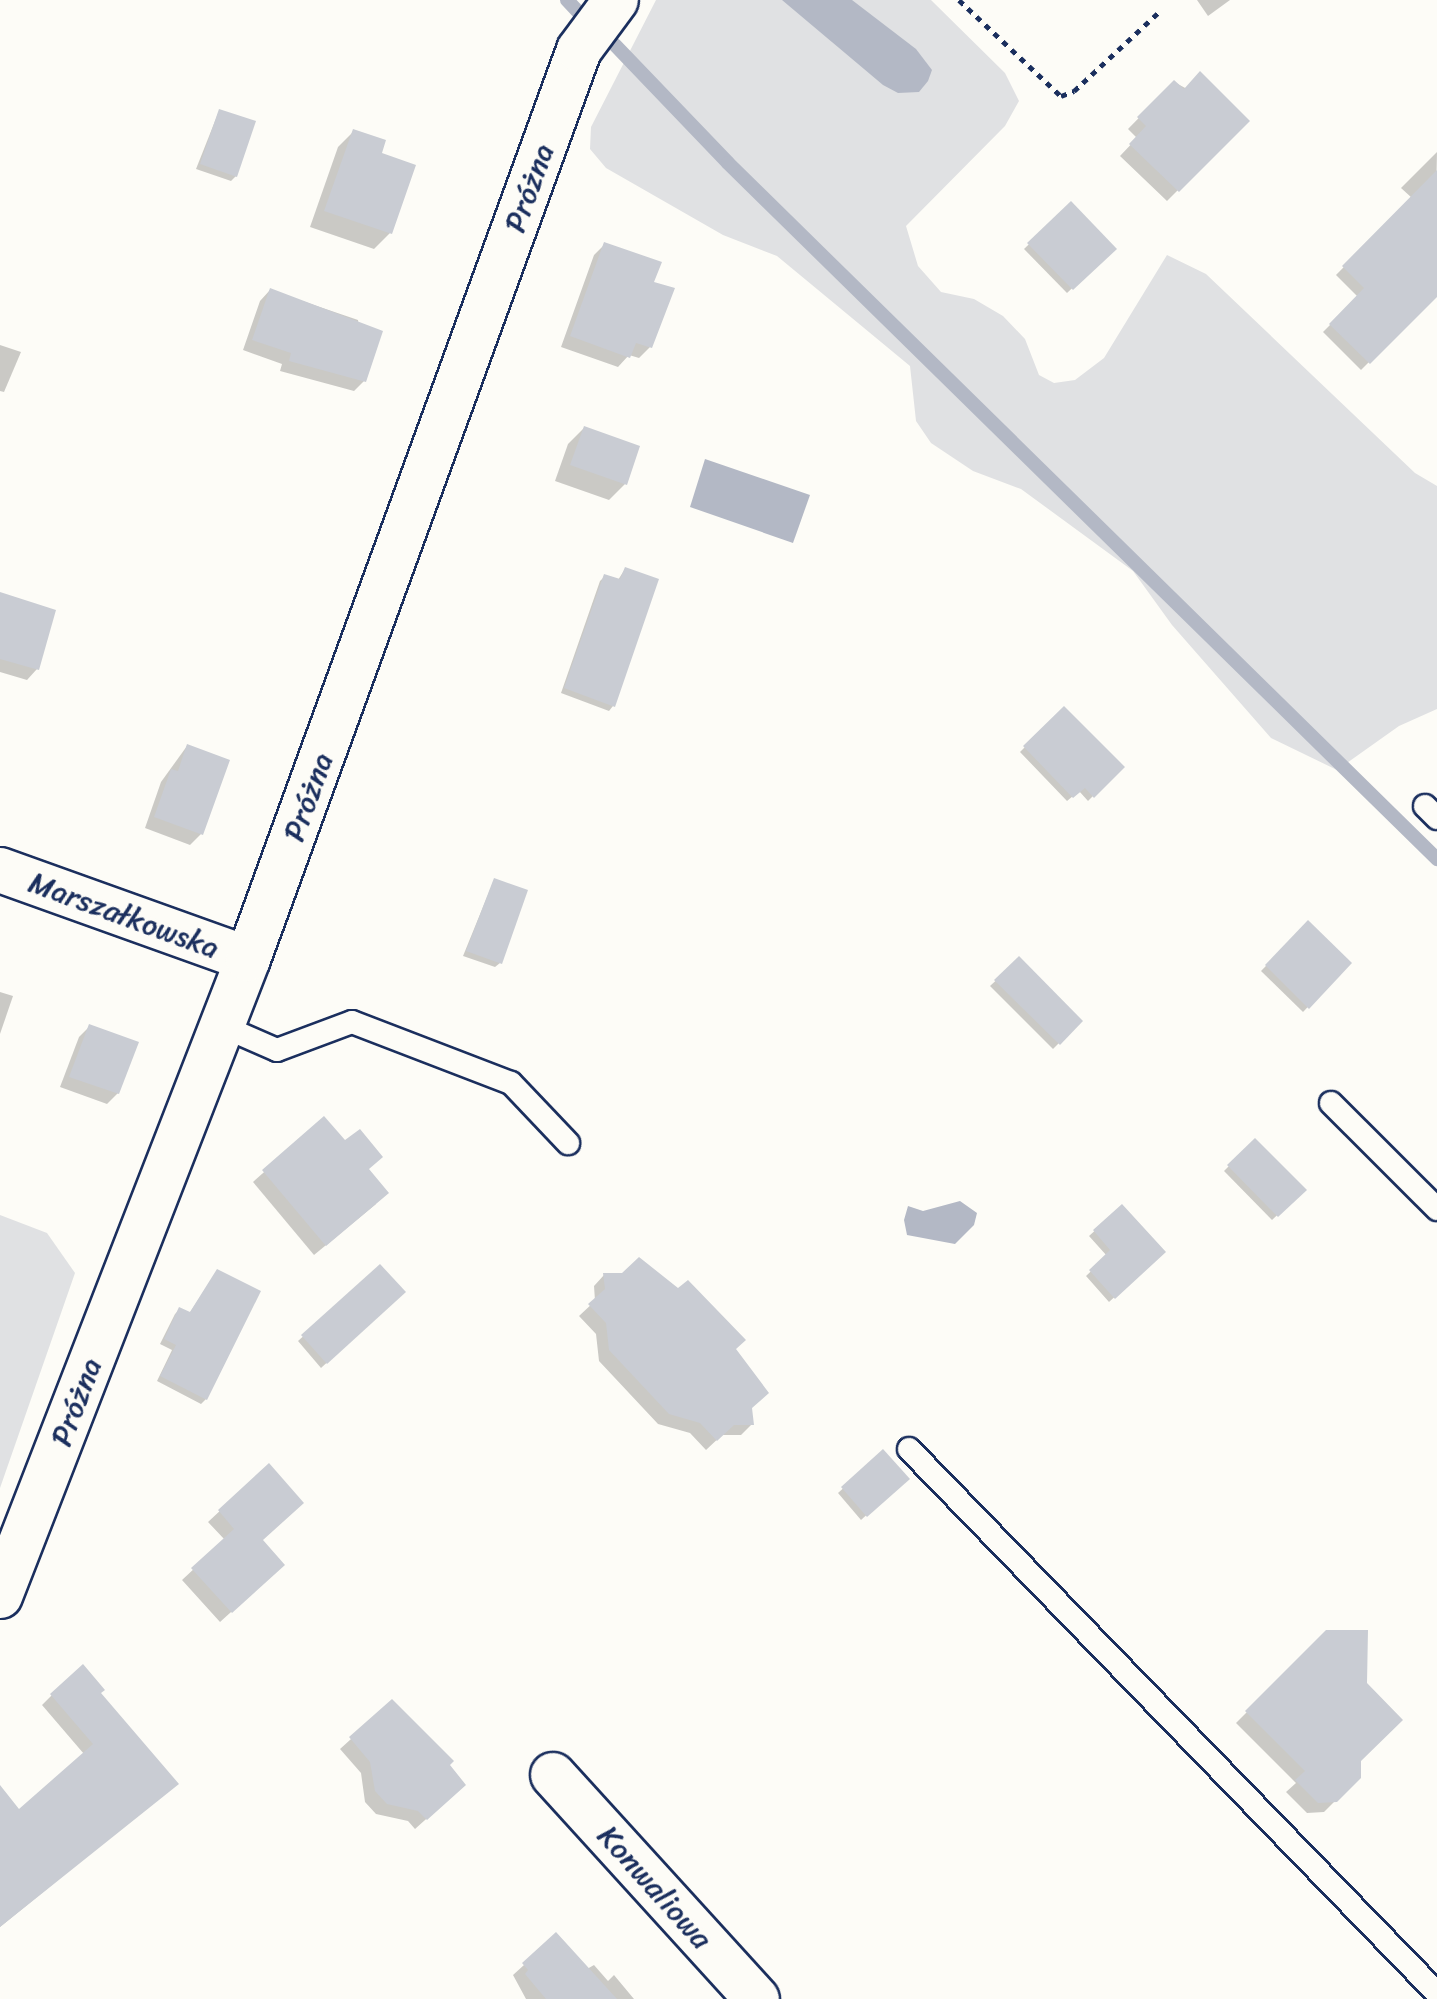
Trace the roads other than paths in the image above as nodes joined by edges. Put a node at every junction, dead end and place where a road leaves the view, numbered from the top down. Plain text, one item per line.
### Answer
1 (616, 0) edge
2 (0, 870) edge
3 (248, 959) junction
4 (222, 1026) junction
5 (1331, 1103) dead end
6 (568, 1143) dead end
7 (1437, 1209) edge
8 (909, 1449) dead end
9 (0, 1596) edge
10 (553, 1775) dead end
11 (1437, 1993) edge
12 (757, 1999) edge

1 - 3 street, Próżna
2 - 3 street, Marszałkowska
3 - 4 street, Próżna
4 - 6 lane
4 - 9 street, Próżna
5 - 7 lane
8 - 11 lane
10 - 12 street, Konwaliowa

